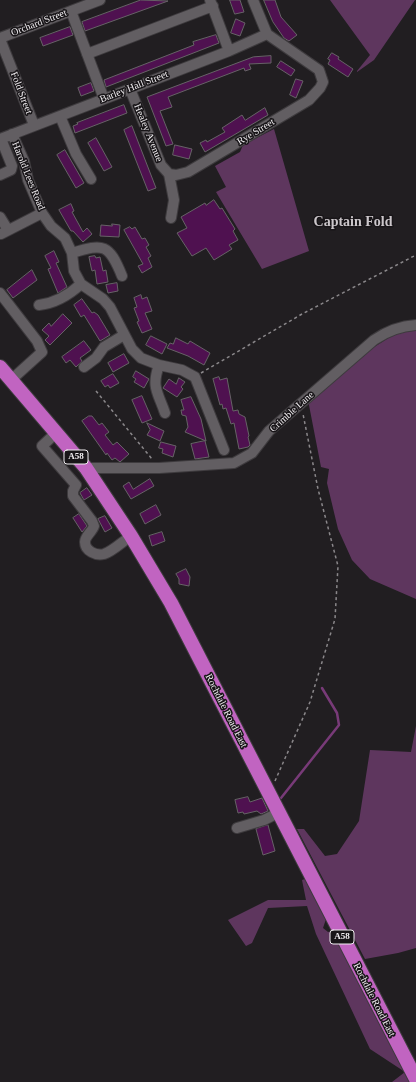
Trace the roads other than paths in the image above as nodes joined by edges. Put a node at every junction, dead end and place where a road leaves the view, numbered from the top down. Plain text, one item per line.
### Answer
1 (100, 0) edge
2 (252, 0) edge
3 (211, 3) edge
4 (71, 11) junction
5 (267, 34) junction
6 (0, 38) edge
7 (229, 51) junction
8 (87, 54) junction
9 (130, 89) junction
10 (104, 99) junction
11 (60, 116) junction
12 (34, 125) junction
13 (12, 134) junction
14 (0, 139) edge
15 (169, 174) junction
16 (0, 175) edge
17 (91, 179) dead end
18 (42, 213) junction
19 (0, 217) edge
20 (170, 218) dead end
21 (4, 232) edge
22 (72, 253) junction
23 (122, 276) dead end
24 (81, 284) junction
25 (0, 293) edge
26 (39, 306) dead end
27 (416, 325) edge
28 (124, 335) junction
29 (159, 365) junction
30 (0, 367) edge
31 (84, 367) dead end
32 (11, 380) junction
33 (165, 413) dead end
34 (56, 433) junction
35 (224, 450) dead end
36 (86, 468) junction
37 (130, 536) junction
38 (278, 813) junction
39 (237, 828) dead end
40 (416, 1079) edge

1 - 4 street, Orchard Street
2 - 5 street
3 - 7 street
3 - 8 street
4 - 6 street, Orchard Street
4 - 8 street
5 - 7 street, Barley Hall Street
5 - 15 street, Rye Street
6 - 12 street, Fold Street
7 - 9 street, Barley Hall Street
8 - 10 street
9 - 10 street, Barley Hall Street
9 - 15 street, Healey Avenue
10 - 11 street, Barley Hall Street
11 - 12 street, Barley Hall Street
11 - 17 street
12 - 13 street, Barley Hall Street
13 - 14 street, Barley Hall Street
13 - 18 street, Harold Lees Road
14 - 16 street
15 - 20 street
18 - 21 street
18 - 22 street, Harold Lees Road
19 - 21 street
22 - 23 street
22 - 24 street, Harold Lees Road
24 - 26 street
24 - 28 street
25 - 32 street
27 - 36 street, Crimble Lane
28 - 29 street
28 - 31 street
29 - 33 street
29 - 35 street
30 - 32 highway, Rochdale Road East / A58
32 - 34 highway, Rochdale Road East / A58
34 - 36 highway, Rochdale Road East / A58
34 - 37 street
36 - 37 highway, Rochdale Road East / A58
37 - 38 highway, Rochdale Road East / A58
38 - 39 street
38 - 40 highway, Rochdale Road East / A58

